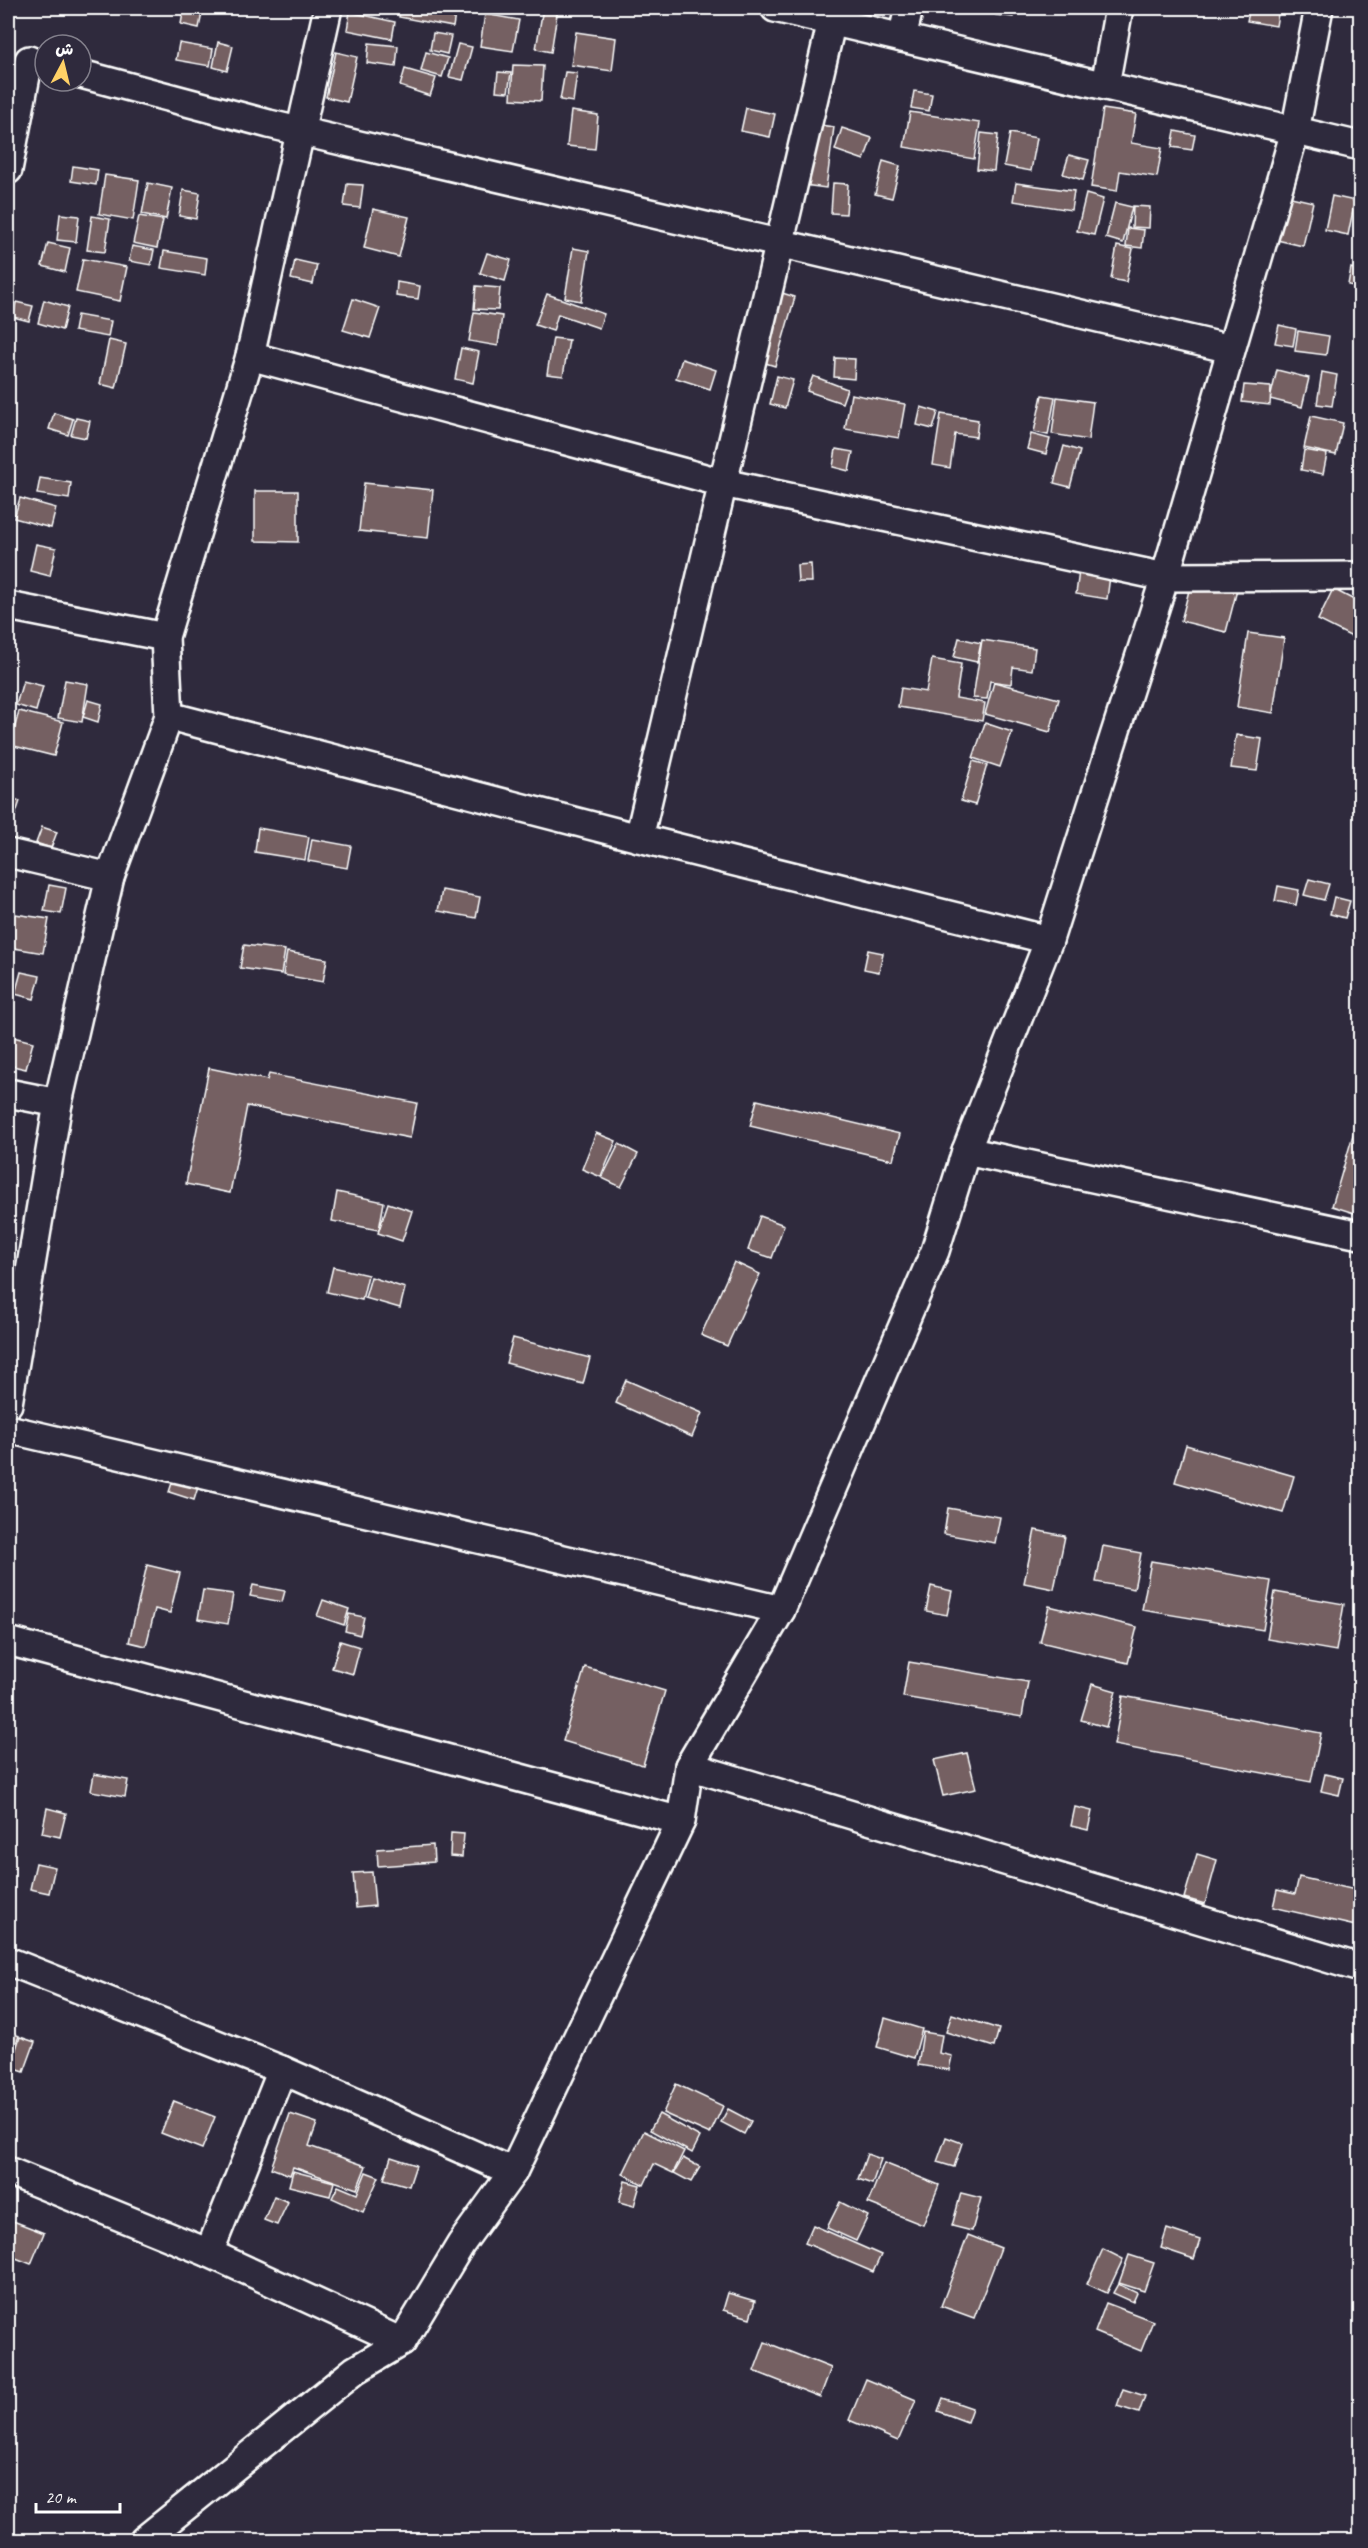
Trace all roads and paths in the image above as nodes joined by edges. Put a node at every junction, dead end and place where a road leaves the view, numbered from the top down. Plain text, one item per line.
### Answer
1 (328, 8) edge
2 (775, 8) edge
3 (909, 8) edge
4 (1119, 8) edge
5 (1319, 8) edge
6 (832, 21) junction
7 (902, 38) junction
8 (27, 60) edge
9 (93, 77) edge
10 (1105, 85) junction
11 (300, 131) junction
12 (1295, 131) junction
13 (1360, 146) edge
14 (8, 170) edge
15 (780, 243) junction
16 (1231, 349) junction
17 (250, 356) junction
18 (723, 483) junction
19 (1360, 576) edge
20 (1165, 577) junction
21 (8, 606) edge
22 (165, 637) junction
23 (169, 716) junction
24 (639, 838) junction
25 (8, 853) edge
26 (110, 877) junction
27 (1049, 940) junction
28 (8, 1093) edge
29 (58, 1103) junction
30 (966, 1151) junction
31 (1360, 1234) edge
32 (8, 1404) edge
33 (8, 1429) edge
34 (781, 1610) junction
35 (8, 1641) edge
36 (689, 1766) junction
37 (681, 1821) junction
38 (8, 1960) edge
39 (1360, 1968) edge
40 (282, 2070) junction
41 (8, 2171) edge
42 (513, 2172) junction
43 (209, 2253) junction
44 (402, 2342) junction
45 (144, 2541) edge

1 - 11 street
2 - 6 street
3 - 7 street
4 - 10 street
5 - 12 street
6 - 7 street
6 - 15 street
7 - 10 street
8 - 14 street
9 - 11 street
10 - 12 street
11 - 15 street
11 - 17 street
12 - 13 street
12 - 16 street
15 - 16 street
15 - 18 street
16 - 20 street
17 - 18 street
17 - 22 street
18 - 20 street
18 - 24 street
19 - 20 street
20 - 27 street
21 - 22 street
22 - 23 street
23 - 24 street
23 - 26 street
24 - 27 street
25 - 26 street
26 - 29 street
27 - 30 street
28 - 29 street
29 - 32 street
30 - 31 street
30 - 34 street
33 - 34 street
34 - 36 street
35 - 37 street
36 - 37 street
36 - 39 street
37 - 42 street
38 - 40 street
40 - 42 street
40 - 43 street
41 - 43 street
42 - 44 street
43 - 44 street
44 - 45 street

